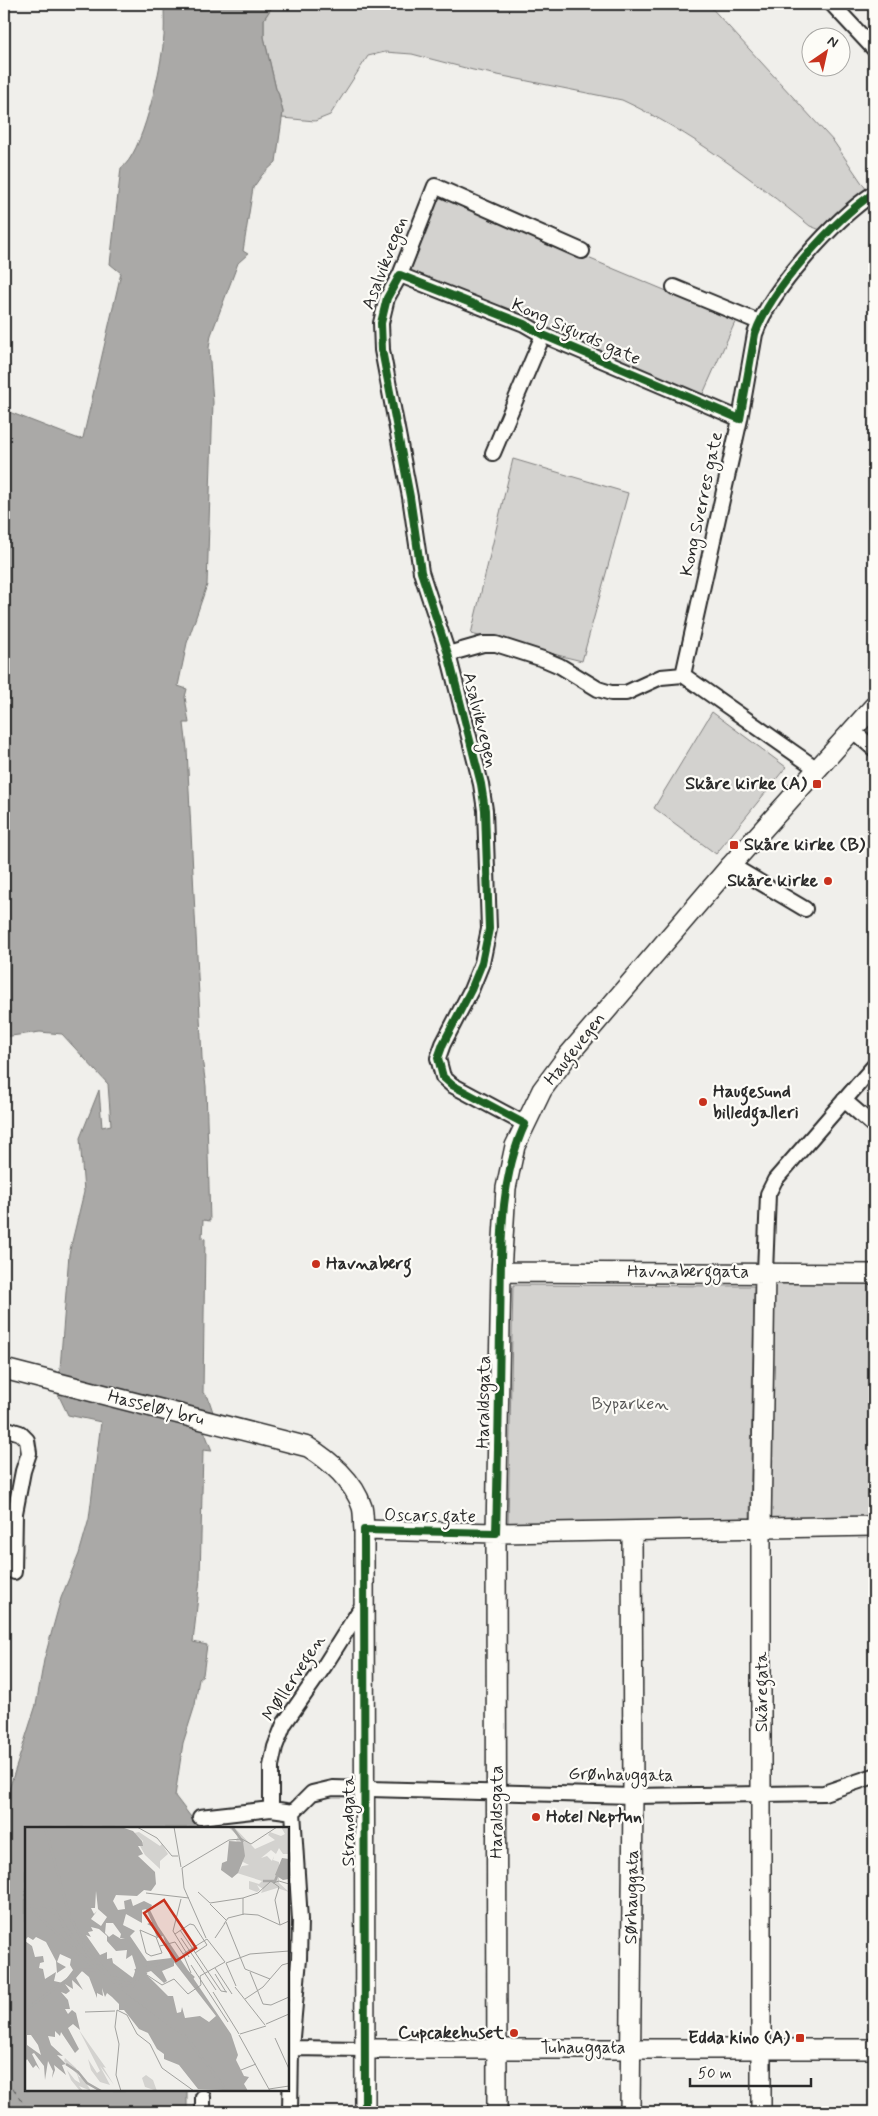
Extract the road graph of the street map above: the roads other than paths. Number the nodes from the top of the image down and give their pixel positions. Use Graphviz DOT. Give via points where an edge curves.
graph roads {
  1 [pos="832,4"];
  2 [pos="874,49"];
  3 [pos="874,193"];
  4 [pos="582,251"];
  5 [pos="400,275"];
  6 [pos="674,287"];
  7 [pos="759,322"];
  8 [pos="543,335"];
  9 [pos="740,419"];
  10 [pos="493,453"];
  11 [pos="448,654"];
  12 [pos="682,674"];
  13 [pos="874,706"];
  14 [pos="852,730"];
  15 [pos="874,749"];
  16 [pos="817,769"];
  17 [pos="731,865"];
  18 [pos="805,909"];
  19 [pos="874,1066"];
  20 [pos="844,1100"];
  21 [pos="525,1124"];
  22 [pos="874,1126"];
  23 [pos="501,1272"];
  24 [pos="765,1272"];
  25 [pos="874,1274"];
  26 [pos="4,1369"];
  27 [pos="4,1428"];
  28 [pos="308,1447"];
  29 [pos="874,1526"];
  30 [pos="761,1529"];
  31 [pos="364,1530"];
  32 [pos="632,1531"];
  33 [pos="496,1533"];
  34 [pos="14,1572"];
  35 [pos="364,1603"];
  36 [pos="874,1776"];
  37 [pos="364,1789"];
  38 [pos="497,1791"];
  39 [pos="762,1794"];
  40 [pos="634,1796"];
  41 [pos="271,1809"];
  42 [pos="293,1812"];
  43 [pos="200,1817"];
  44 [pos="291,2048"];
  45 [pos="497,2048"];
  46 [pos="760,2048"];
  47 [pos="365,2049"];
  48 [pos="630,2049"];
  49 [pos="874,2049"];
  50 [pos="203,2097"];
  51 [pos="203,2112"];
  52 [pos="290,2112"];
  53 [pos="365,2112"];
  54 [pos="497,2112"];
  55 [pos="630,2112"];
  56 [pos="761,2112"];
  1 -- 2 [label="street"];
  3 -- 7 [label="street, Kong Sverres gate" via="816,247"];
  4 -- 5 [label="street, Asalvikvegen" via="436,186"];
  5 -- 8 [label="street, Kong Sigurds gate" via="524,324"];
  5 -- 11 [label="street, Asalvikvegen" via="387,298 382,323 382,350 421,572"];
  6 -- 7 [label="street"];
  7 -- 9 [label="street, Kong Sverres gate"];
  8 -- 9 [label="street, Kong Sigurds gate"];
  8 -- 10 [label="street, Kong Sigurds gate"];
  9 -- 12 [label="street, Kong Sverres gate"];
  11 -- 12 [label="street" via="482,644 496,644 546,660 611,693 626,692 661,677"];
  11 -- 21 [label="street, Asalvikvegen" via="484,802 489,928 482,963 438,1058 443,1077 452,1086"];
  12 -- 16 [label="street"];
  13 -- 14 [label="street, Haugevegen"];
  14 -- 15 [label="street"];
  14 -- 16 [label="street, Haugevegen"];
  16 -- 17 [label="street, Haugevegen"];
  17 -- 18 [label="street"];
  17 -- 21 [label="street, Haugevegen" via="565,1059 542,1090"];
  19 -- 20 [label="street"];
  20 -- 22 [label="street"];
  20 -- 24 [label="street" via="775,1180 768,1194"];
  21 -- 23 [label="street, Haugevegen" via="515,1146 506,1188"];
  23 -- 24 [label="street, Havnaberggata"];
  23 -- 33 [label="street, Haraldsgata"];
  24 -- 25 [label="street, Havnaberggata"];
  24 -- 30 [label="street, Skåregata"];
  26 -- 28 [label="street, Hasseløy bru"];
  27 -- 34 [label="street" via="20,1433 27,1440 29,1453 15,1513"];
  28 -- 31 [label="street, Strandgata" via="326,1458 353,1489 362,1507"];
  29 -- 30 [label="street, Oscars gate"];
  30 -- 32 [label="street, Oscars gate"];
  30 -- 39 [label="street, Skåregata"];
  31 -- 33 [label="street, Oscars gate"];
  31 -- 35 [label="street, Strandgata"];
  32 -- 33 [label="street, Oscars gate"];
  32 -- 40 [label="street, Sørhauggata"];
  33 -- 38 [label="street, Haraldsgata"];
  35 -- 37 [label="street, Strandgata"];
  35 -- 41 [label="street, Møllervegen" via="284,1724 271,1766"];
  36 -- 39 [label="street, Grønhauggata" via="824,1793"];
  37 -- 38 [label="street, Grønhauggata"];
  37 -- 42 [label="street" via="319,1790"];
  37 -- 47 [label="street, Strandgata"];
  38 -- 40 [label="street, Grønhauggata"];
  38 -- 45 [label="street, Haraldsgata"];
  39 -- 40 [label="street, Grønhauggata"];
  39 -- 46 [label="street, Skåregata"];
  40 -- 48 [label="street, Sørhauggata"];
  41 -- 42 [label="street"];
  41 -- 43 [label="street"];
  42 -- 44 [label="street" via="300,1920"];
  44 -- 47 [label="street, Tuhauggata"];
  44 -- 52 [label="street"];
  45 -- 47 [label="street, Tuhauggata"];
  45 -- 48 [label="street, Tuhauggata"];
  45 -- 54 [label="street, Haraldsgata"];
  46 -- 48 [label="street, Tuhauggata"];
  46 -- 49 [label="street, Tuhauggata"];
  46 -- 56 [label="street, Skåregata"];
  47 -- 53 [label="street, Strandgata"];
  48 -- 55 [label="street, Sørhauggata"];
  50 -- 51 [label="street"];
}
